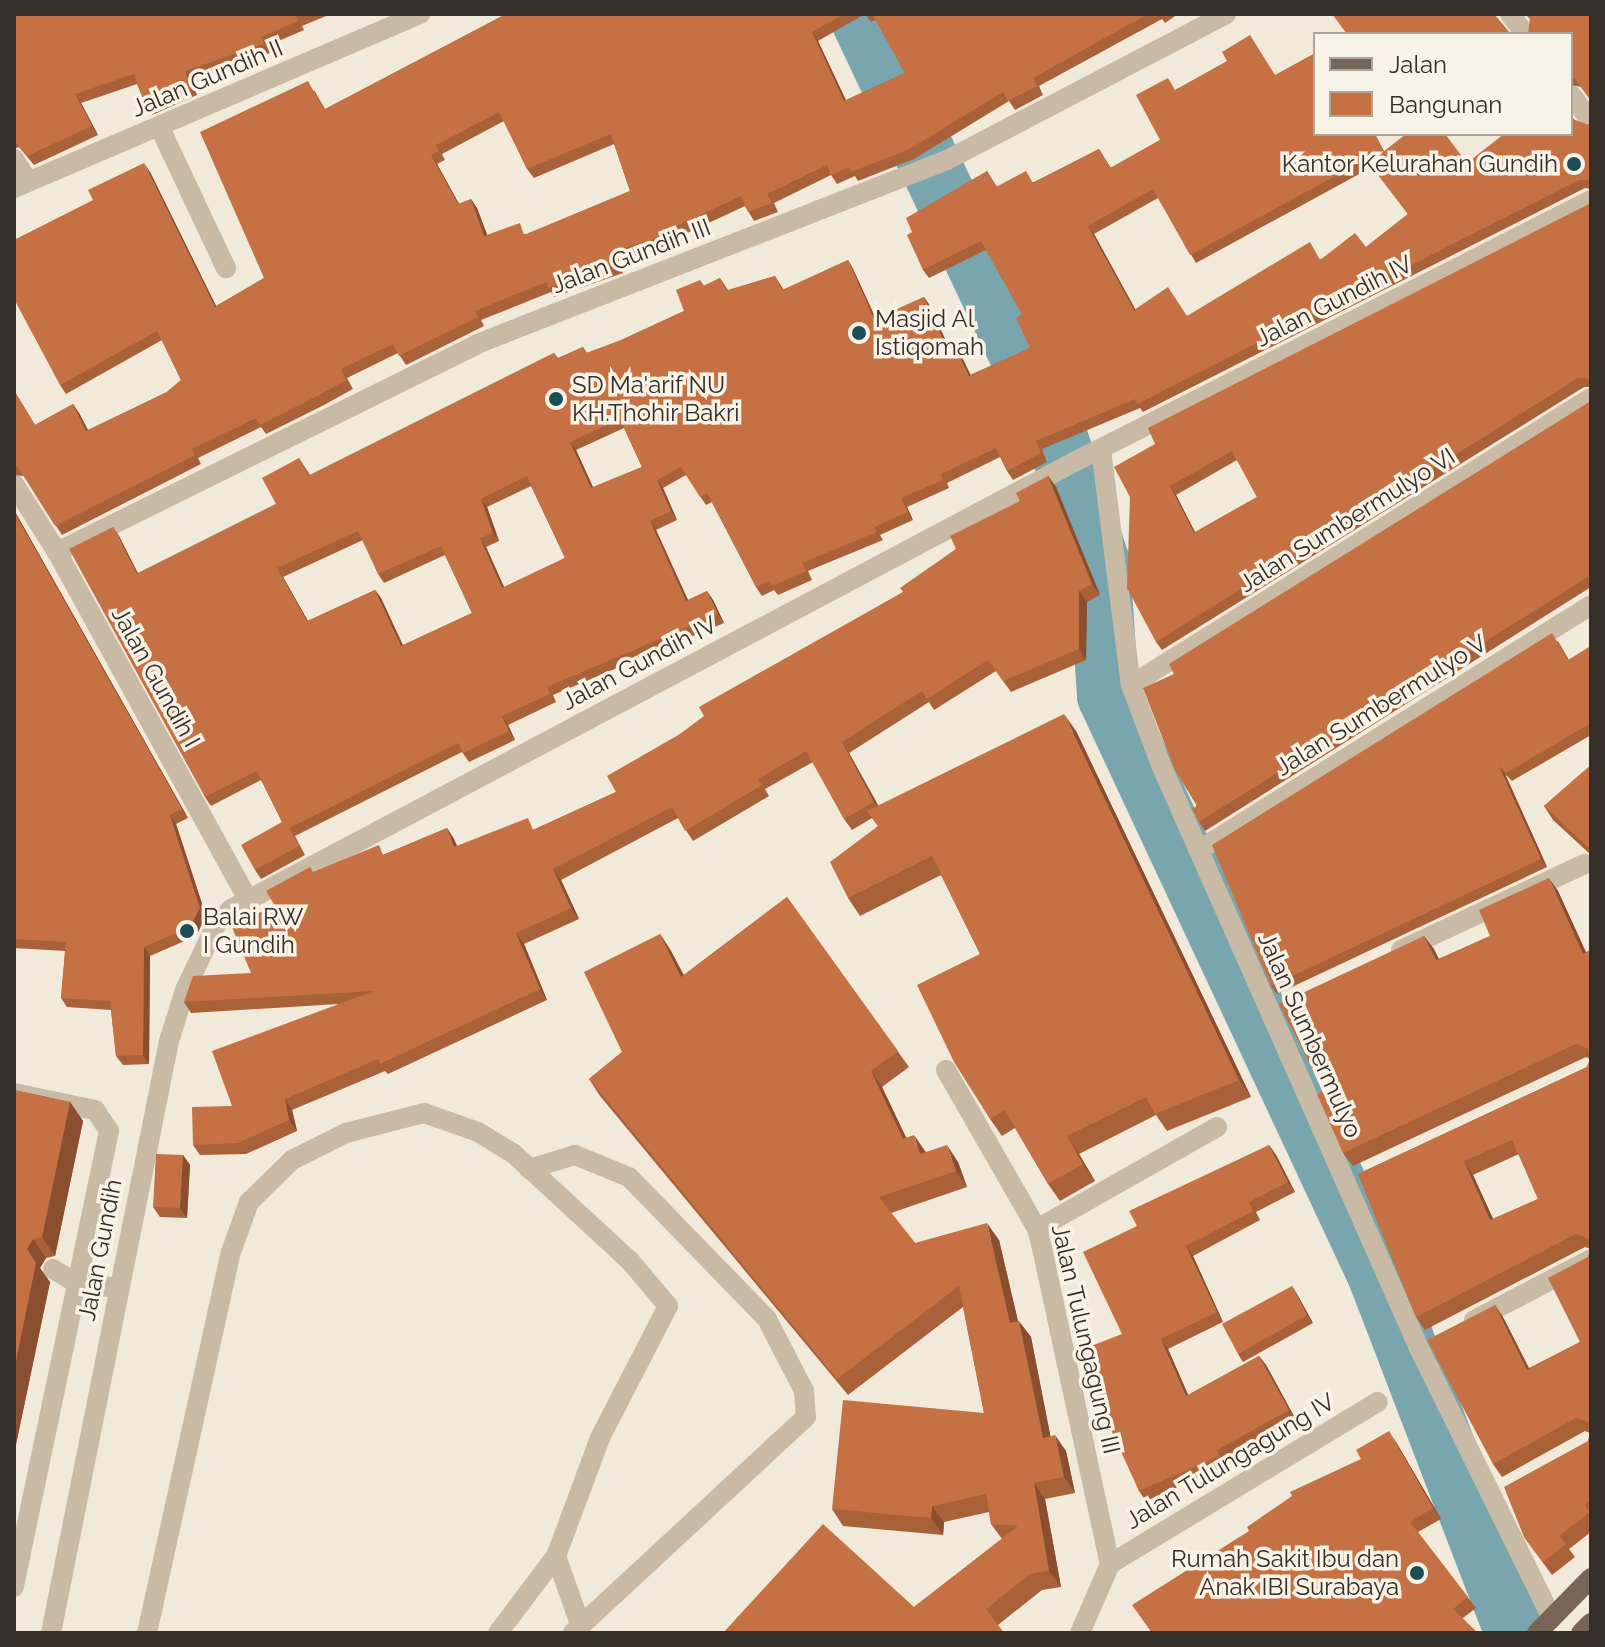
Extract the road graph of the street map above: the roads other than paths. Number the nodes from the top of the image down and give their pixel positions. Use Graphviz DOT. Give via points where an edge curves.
graph roads {
  1 [pos="420,14"];
  2 [pos="1226,14"];
  3 [pos="1510,14"];
  4 [pos="1524,32"];
  5 [pos="1573,98"];
  6 [pos="1591,121"];
  7 [pos="160,128"];
  8 [pos="14,159"];
  9 [pos="21,184"];
  10 [pos="1591,200"];
  11 [pos="226,268"];
  12 [pos="1591,398"];
  13 [pos="1101,449"];
  14 [pos="14,484"];
  15 [pos="57,552"];
  16 [pos="1591,605"];
  17 [pos="1131,685"];
  18 [pos="1199,850"];
  19 [pos="1585,864"];
  20 [pos="247,898"];
  21 [pos="1385,958"];
  22 [pos="946,1070"];
  23 [pos="14,1093"];
  24 [pos="1217,1127"];
  25 [pos="529,1169"];
  26 [pos="1037,1229"];
  27 [pos="1591,1259"];
  28 [pos="53,1269"];
  29 [pos="76,1283"];
  30 [pos="119,1288"];
  31 [pos="1433,1341"];
  32 [pos="1378,1402"];
  33 [pos="1517,1484"];
  34 [pos="1490,1499"];
  35 [pos="556,1556"];
  36 [pos="1110,1564"];
  37 [pos="1591,1578"];
  38 [pos="14,1587"];
  39 [pos="1591,1623"];
  40 [pos="1545,1625"];
  41 [pos="576,1629"];
  42 [pos="51,1633"];
  43 [pos="147,1633"];
  44 [pos="498,1633"];
  45 [pos="1080,1633"];
  46 [pos="1581,1633"];
  1 -- 7 [label="street, Jalan Gundih II"];
  2 -- 15 [label="street, Jalan Gundih III" via="947,160 477,344"];
  3 -- 4 [label="street"];
  5 -- 6 [label="street"];
  7 -- 9 [label="street, Jalan Gundih II"];
  7 -- 11 [label="street"];
  8 -- 9 [label="street"];
  10 -- 13 [label="street, Jalan Gundih IV"];
  12 -- 17 [label="street, Jalan Sumbermulyo VI"];
  13 -- 17 [label="street, Jalan Sumbermulyo"];
  13 -- 20 [label="street, Jalan Gundih IV"];
  14 -- 15 [label="street, Jalan Gundih I"];
  15 -- 20 [label="street, Jalan Gundih I"];
  16 -- 18 [label="street, Jalan Sumbermulyo V"];
  17 -- 18 [label="street, Jalan Sumbermulyo"];
  18 -- 31 [label="street, Jalan Sumbermulyo"];
  19 -- 21 [label="street"];
  20 -- 30 [label="street, Jalan Gundih" via="216,925 185,990 164,1063"];
  22 -- 26 [label="street, Jalan Tulungagung III"];
  23 -- 29 [label="street" via="95,1110 106,1121 108,1145"];
  24 -- 26 [label="street"];
  25 -- 35 [label="street" via="630,1261 668,1311 600,1438"];
  25 -- 41 [label="street" via="575,1155 629,1177 767,1319 804,1391 806,1417"];
  25 -- 43 [label="street" via="496,1140 424,1113 346,1133 292,1160 249,1202 231,1252"];
  26 -- 36 [label="street, Jalan Tulungagung III"];
  27 -- 31 [label="street"];
  28 -- 29 [label="street"];
  29 -- 30 [label="street"];
  29 -- 38 [label="street"];
  30 -- 42 [label="street, Jalan Gundih"];
  31 -- 34 [label="street, Jalan Sumbermulyo"];
  32 -- 36 [label="street, Jalan Tulungagung IV"];
  33 -- 34 [label="street"];
  34 -- 40 [label="street, Jalan Sumbermulyo"];
  35 -- 41 [label="street"];
  35 -- 44 [label="street"];
  36 -- 45 [label="street"];
  37 -- 40 [label="main road"];
  39 -- 46 [label="main road"];
}
